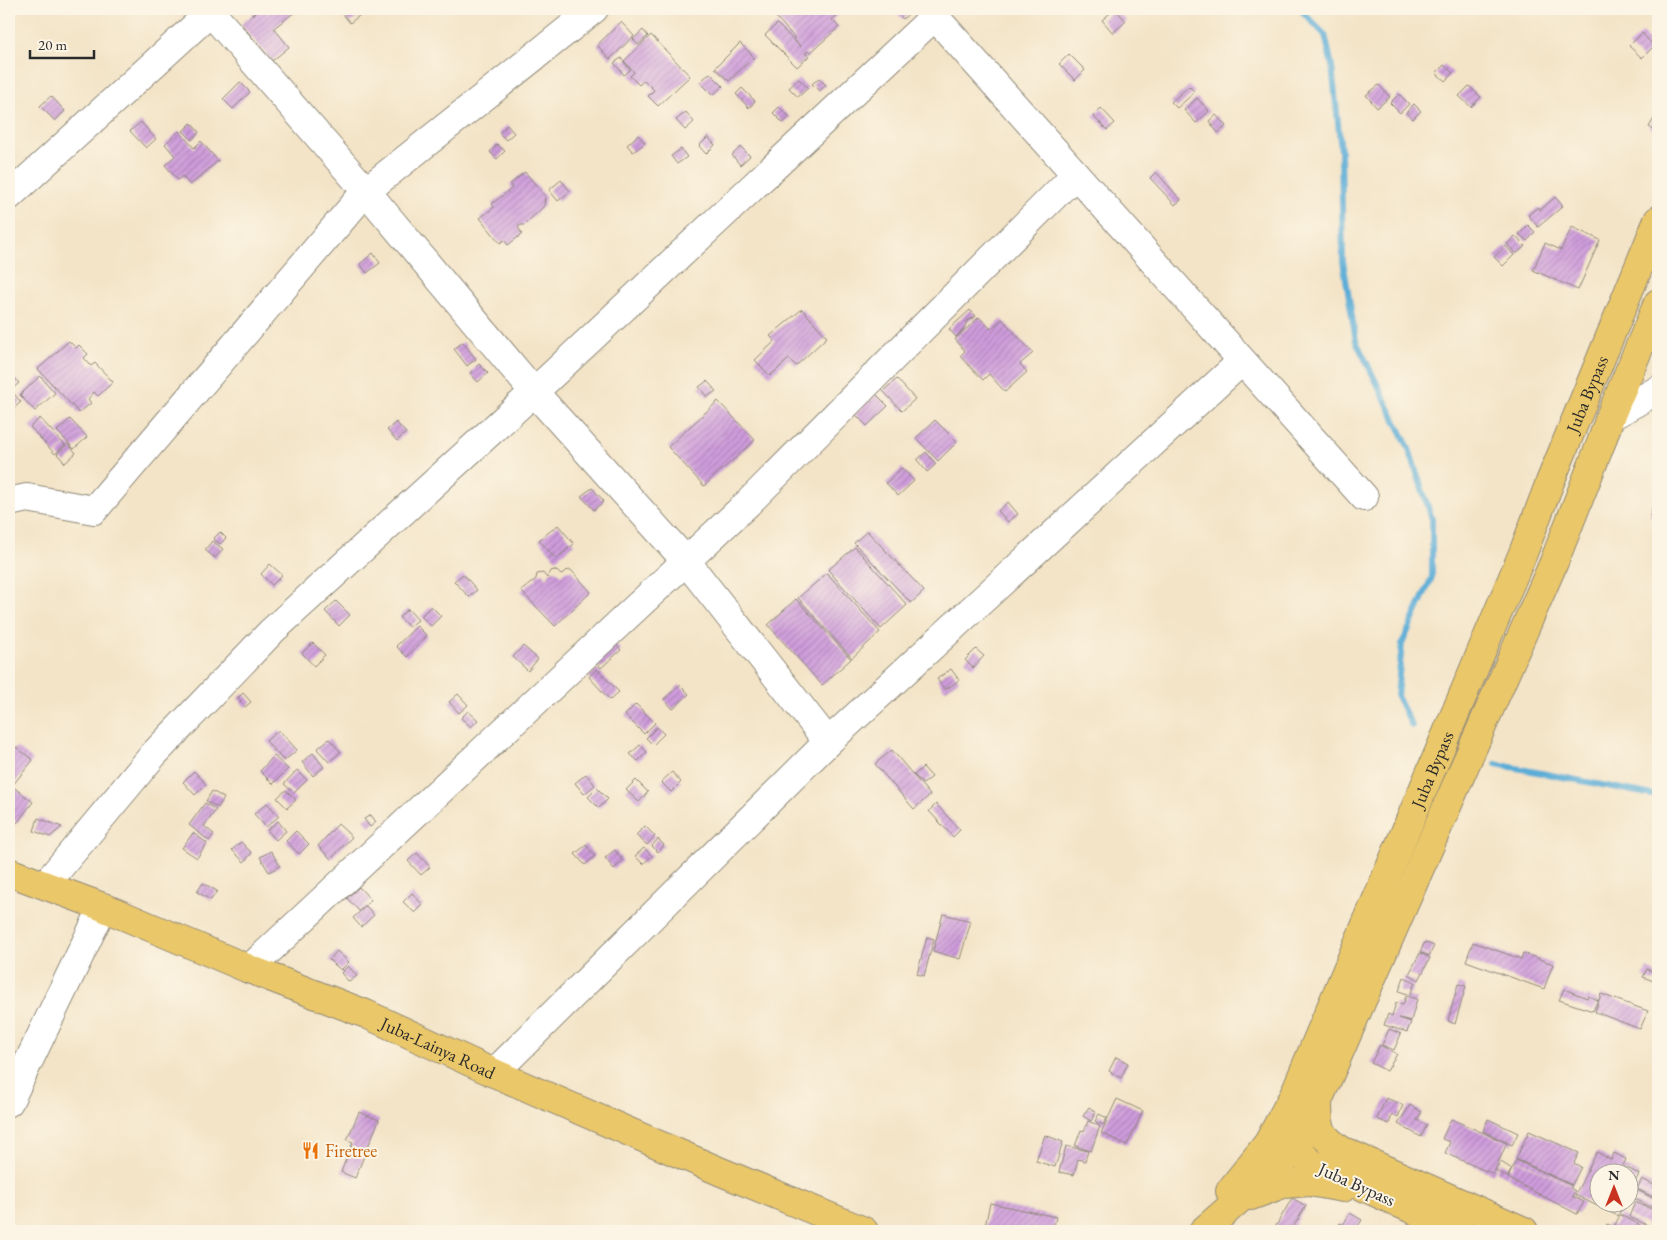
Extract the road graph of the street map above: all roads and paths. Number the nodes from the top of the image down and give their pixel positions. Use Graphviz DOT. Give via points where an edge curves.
graph roads {
  1 [pos="594,9"];
  2 [pos="211,10"];
  3 [pos="932,12"];
  4 [pos="1075,174"];
  5 [pos="366,191"];
  6 [pos="9,196"];
  7 [pos="1658,220"];
  8 [pos="1658,303"];
  9 [pos="1242,361"];
  10 [pos="1658,390"];
  11 [pos="534,392"];
  12 [pos="1610,417"];
  13 [pos="1364,497"];
  14 [pos="9,502"];
  15 [pos="686,561"];
  16 [pos="828,742"];
  17 [pos="9,872"];
  18 [pos="45,885"];
  19 [pos="103,907"];
  20 [pos="249,969"];
  21 [pos="494,1073"];
  22 [pos="1305,1099"];
  23 [pos="9,1102"];
  24 [pos="1297,1149"];
  25 [pos="1386,1198"];
  26 [pos="1238,1201"];
  27 [pos="864,1231"];
  28 [pos="1199,1231"];
  29 [pos="1204,1231"];
  30 [pos="1460,1231"];
  31 [pos="1524,1231"];
  1 -- 5 [label="street"];
  2 -- 5 [label="street"];
  2 -- 6 [label="street"];
  3 -- 4 [label="street"];
  3 -- 11 [label="street"];
  4 -- 9 [label="street"];
  4 -- 15 [label="street" via="762,489"];
  5 -- 11 [label="street"];
  5 -- 14 [label="street" via="94,510 27,498"];
  7 -- 22 [label="main road, Juba Bypass" via="1550,482"];
  8 -- 12 [label="main road, Juba Bypass"];
  9 -- 13 [label="street"];
  9 -- 16 [label="street"];
  10 -- 12 [label="street"];
  11 -- 15 [label="street"];
  11 -- 18 [label="street" via="272,631 154,754"];
  12 -- 22 [label="main road, Juba Bypass" via="1554,562"];
  15 -- 16 [label="street"];
  15 -- 20 [label="street"];
  16 -- 21 [label="street"];
  17 -- 18 [label="main road, Juba-Lainya Road"];
  18 -- 19 [label="main road, Juba-Lainya Road"];
  19 -- 20 [label="main road, Juba-Lainya Road"];
  19 -- 23 [label="street"];
  20 -- 21 [label="main road, Juba-Lainya Road" via="366,1014"];
  21 -- 27 [label="main road, Juba-Lainya Road"];
  22 -- 24 [label="main road"];
  22 -- 28 [label="main road"];
  22 -- 31 [label="main road, Juba Bypass" via="1327,1140 1341,1150"];
  24 -- 25 [label="main road, Juba Bypass" via="1309,1162"];
  24 -- 26 [label="main road"];
  25 -- 26 [label="main road" via="1310,1182 1283,1184"];
  25 -- 30 [label="main road, Juba Bypass"];
  26 -- 29 [label="main road"];
}
